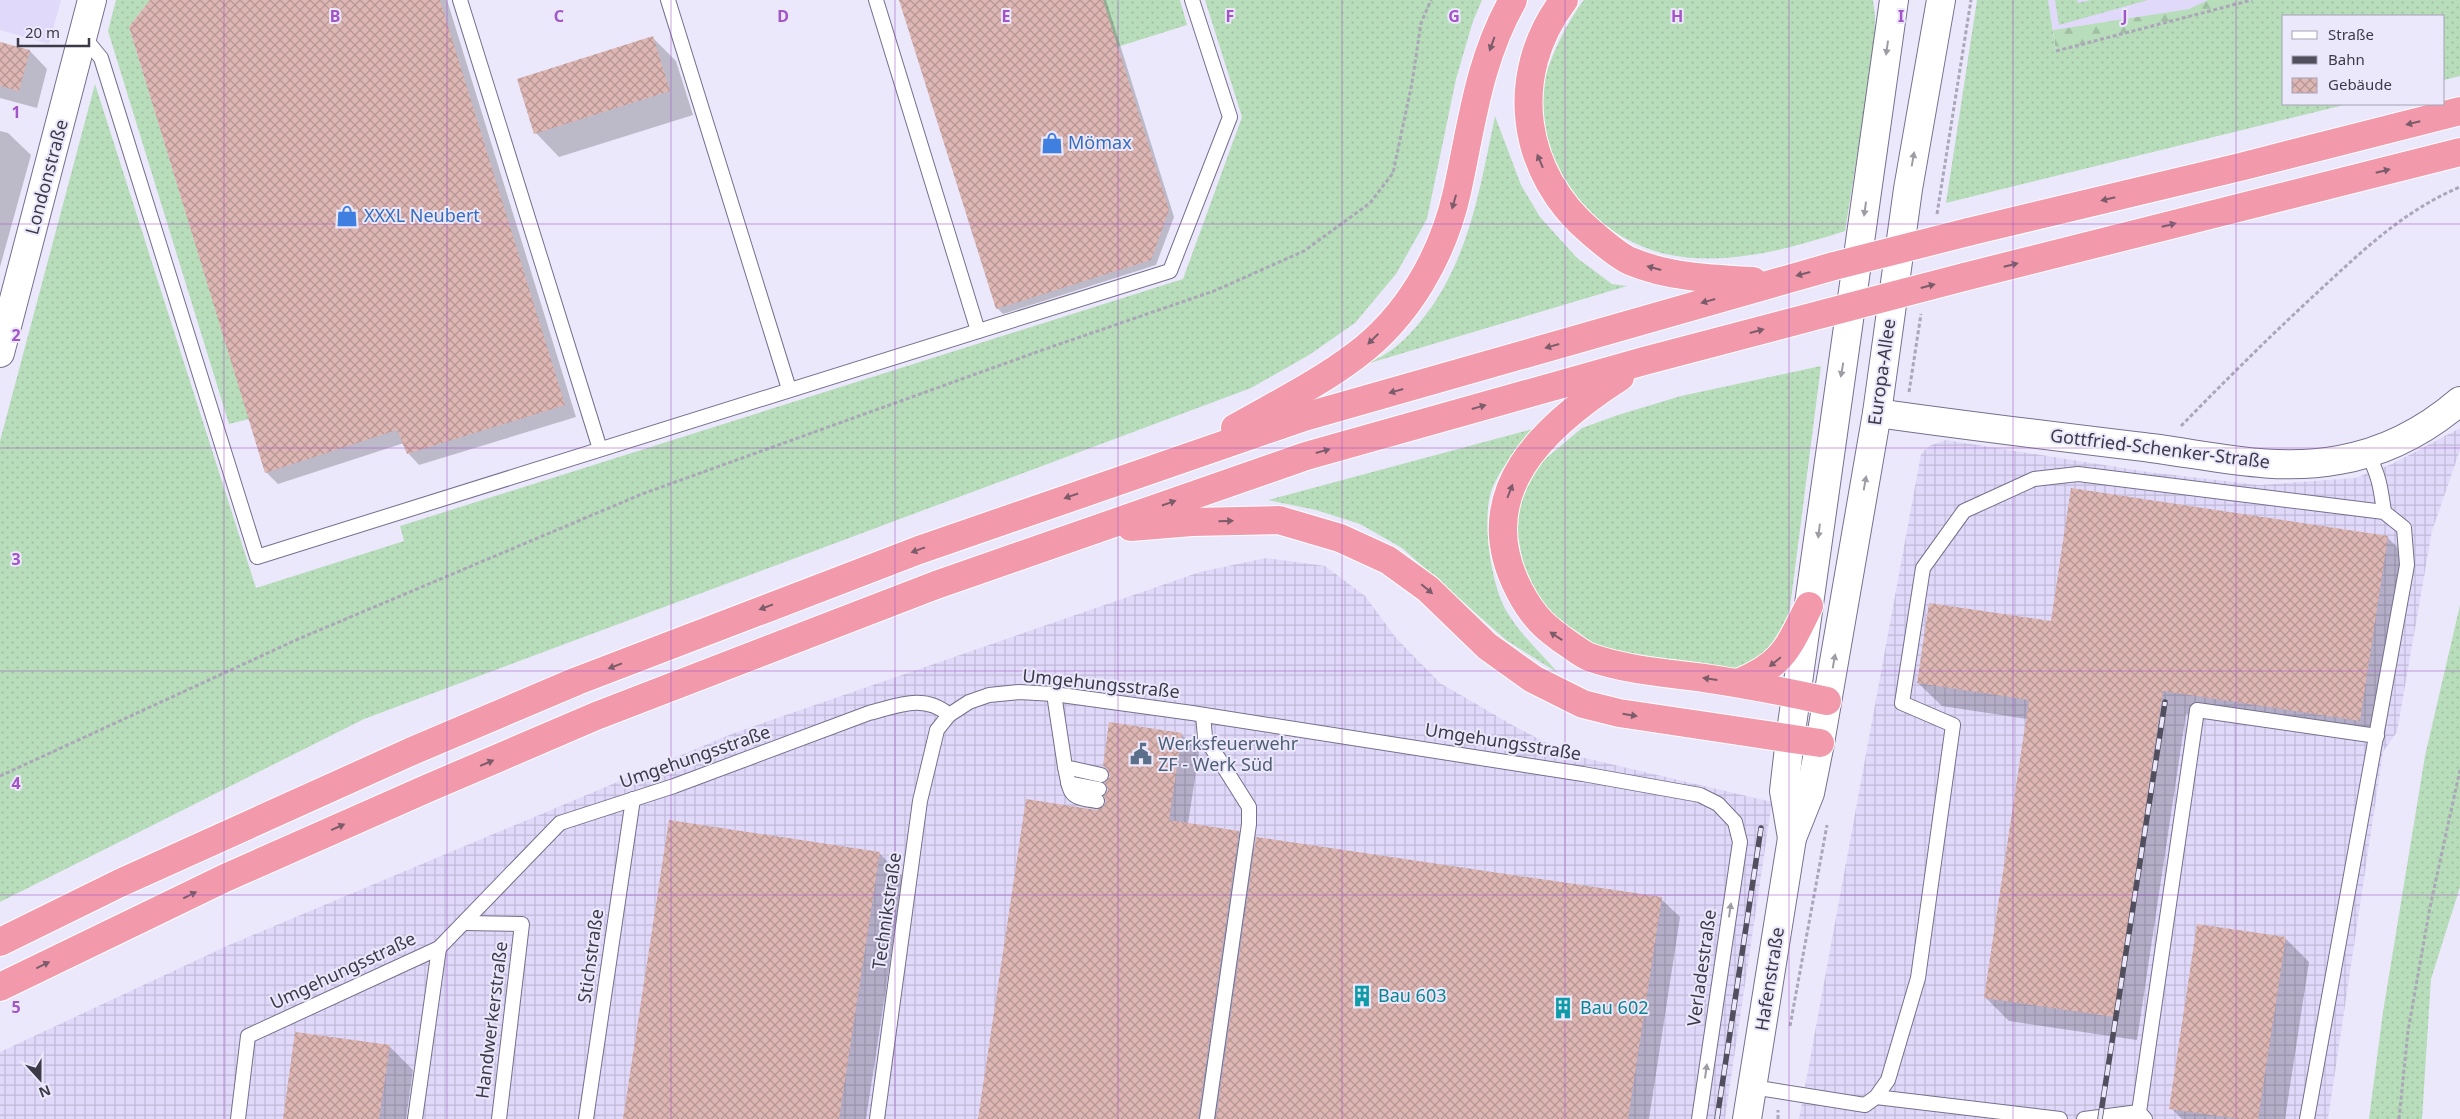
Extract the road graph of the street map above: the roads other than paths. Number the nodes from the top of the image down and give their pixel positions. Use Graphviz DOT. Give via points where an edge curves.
graph roads {
  1 [pos="92,0"];
  2 [pos="460,0"];
  3 [pos="668,0"];
  4 [pos="876,0"];
  5 [pos="1192,0"];
  6 [pos="1513,0"];
  7 [pos="1564,0"];
  8 [pos="1894,0"];
  9 [pos="1941,0"];
  10 [pos="82,35"];
  11 [pos="2460,111"];
  12 [pos="2460,152"];
  13 [pos="1772,283"];
  14 [pos="978,331"];
  15 [pos="0,353"];
  16 [pos="1644,361"];
  17 [pos="789,389"];
  18 [pos="2460,402"];
  19 [pos="1877,413"];
  20 [pos="600,448"];
  21 [pos="2367,454"];
  22 [pos="1186,457"];
  23 [pos="2384,512"];
  24 [pos="1090,530"];
  25 [pos="1809,606"];
  26 [pos="1738,683"];
  27 [pos="1054,694"];
  28 [pos="1796,694"];
  29 [pos="1827,700"];
  30 [pos="949,715"];
  31 [pos="1203,715"];
  32 [pos="2377,736"];
  33 [pos="1790,739"];
  34 [pos="1820,743"];
  35 [pos="1065,768"];
  36 [pos="633,799"];
  37 [pos="1735,822"];
  38 [pos="1792,838"];
  39 [pos="464,923"];
  40 [pos="0,942"];
  41 [pos="439,948"];
  42 [pos="0,987"];
  43 [pos="1752,1087"];
  44 [pos="1876,1097"];
  45 [pos="2142,1116"];
  46 [pos="238,1119"];
  47 [pos="415,1119"];
  48 [pos="500,1119"];
  49 [pos="586,1119"];
  50 [pos="877,1119"];
  51 [pos="1207,1119"];
  52 [pos="1699,1119"];
  53 [pos="1747,1119"];
  54 [pos="2060,1119"];
  55 [pos="2084,1119"];
  56 [pos="2306,1119"];
  1 -- 10 [label="street, Londonstraße"];
  2 -- 20 [label="lane"];
  3 -- 17 [label="lane"];
  4 -- 14 [label="lane"];
  5 -- 14 [label="lane" via="1230,117 1170,271"];
  6 -- 22 [label="highway, one-way" via="1498,26 1485,62 1457,193 1439,249 1398,316 1356,356"];
  13 -- 7 [label="highway, one-way" via="1696,278 1629,260 1579,222 1560,198 1534,147 1527,88 1534,55 1550,18"];
  8 -- 25 [label="street, one-way"];
  19 -- 9 [label="street, Europa-Allee, one-way" via="1908,189"];
  10 -- 15 [label="street, Londonstraße"];
  10 -- 20 [label="lane" via="101,58 257,557"];
  11 -- 13 [label="highway, one-way, bridge"];
  16 -- 12 [label="highway, one-way, bridge"];
  13 -- 22 [label="highway, one-way" via="1304,417"];
  14 -- 17 [label="lane"];
  24 -- 16 [label="highway, one-way" via="1306,456"];
  26 -- 16 [label="highway, one-way" via="1625,667 1587,656 1546,629 1528,608 1504,554 1503,524 1508,495 1523,461 1586,398"];
  17 -- 20 [label="lane"];
  18 -- 21 [label="street, Gottfried-Schenker-Straße" via="2422,430"];
  19 -- 21 [label="street, Gottfried-Schenker-Straße" via="2254,464 2312,464"];
  29 -- 19 [label="street, Europa-Allee, one-way"];
  21 -- 23 [label="lane" via="2380,482"];
  22 -- 40 [label="highway, one-way" via="919,550 577,681 200,846"];
  23 -- 32 [label="lane" via="2404,528 2407,565"];
  23 -- 44 [label="lane" via="2078,474 2034,479 1964,511 1923,568 1902,703 1952,725 1918,978 1888,1080"];
  24 -- 33 [label="highway, one-way" via="1192,522 1279,520 1340,538 1388,560 1428,590 1487,646 1533,679 1583,704 1619,713"];
  42 -- 24 [label="highway, one-way" via="225,878 596,716 795,638"];
  25 -- 26 [label="highway, one-way" via="1779,660 1756,676"];
  25 -- 28 [label="street"];
  26 -- 28 [label="highway"];
  27 -- 30 [label="lane, Umgehungsstraße" via="1019,692 989,695 969,702"];
  27 -- 31 [label="lane, Umgehungsstraße"];
  27 -- 35 [label="lane"];
  28 -- 29 [label="highway"];
  28 -- 33 [label="street"];
  29 -- 34 [label="street, Europa-Allee"];
  30 -- 36 [label="lane, Umgehungsstraße" via="928,702 869,713"];
  30 -- 50 [label="lane, Technikstraße" via="936,730 920,801"];
  31 -- 37 [label="lane, Umgehungsstraße" via="1700,795 1718,804"];
  31 -- 51 [label="lane" via="1205,737 1249,806 1250,824"];
  32 -- 45 [label="lane" via="2197,710"];
  32 -- 56 [label="lane"];
  33 -- 34 [label="highway"];
  33 -- 38 [label="street, Hafenstraße" via="1784,791"];
  34 -- 38 [label="street, Hafenstraße" via="1810,793"];
  35 -- 35 [label="lane" via="1099,788 1074,798"];
  36 -- 39 [label="lane, Umgehungsstraße" via="560,823"];
  36 -- 49 [label="lane, Stichstraße"];
  52 -- 37 [label="lane, Verladestraße, one-way" via="1740,842"];
  38 -- 43 [label="street, Hafenstraße"];
  39 -- 41 [label="lane, Umgehungsstraße"];
  39 -- 48 [label="lane, Handwerkerstraße" via="522,924"];
  41 -- 46 [label="lane, Umgehungsstraße" via="248,1036"];
  41 -- 47 [label="lane"];
  43 -- 44 [label="lane" via="1865,1105"];
  43 -- 53 [label="street, Hafenstraße"];
  44 -- 54 [label="lane"];
  45 -- 55 [label="lane"];
}
